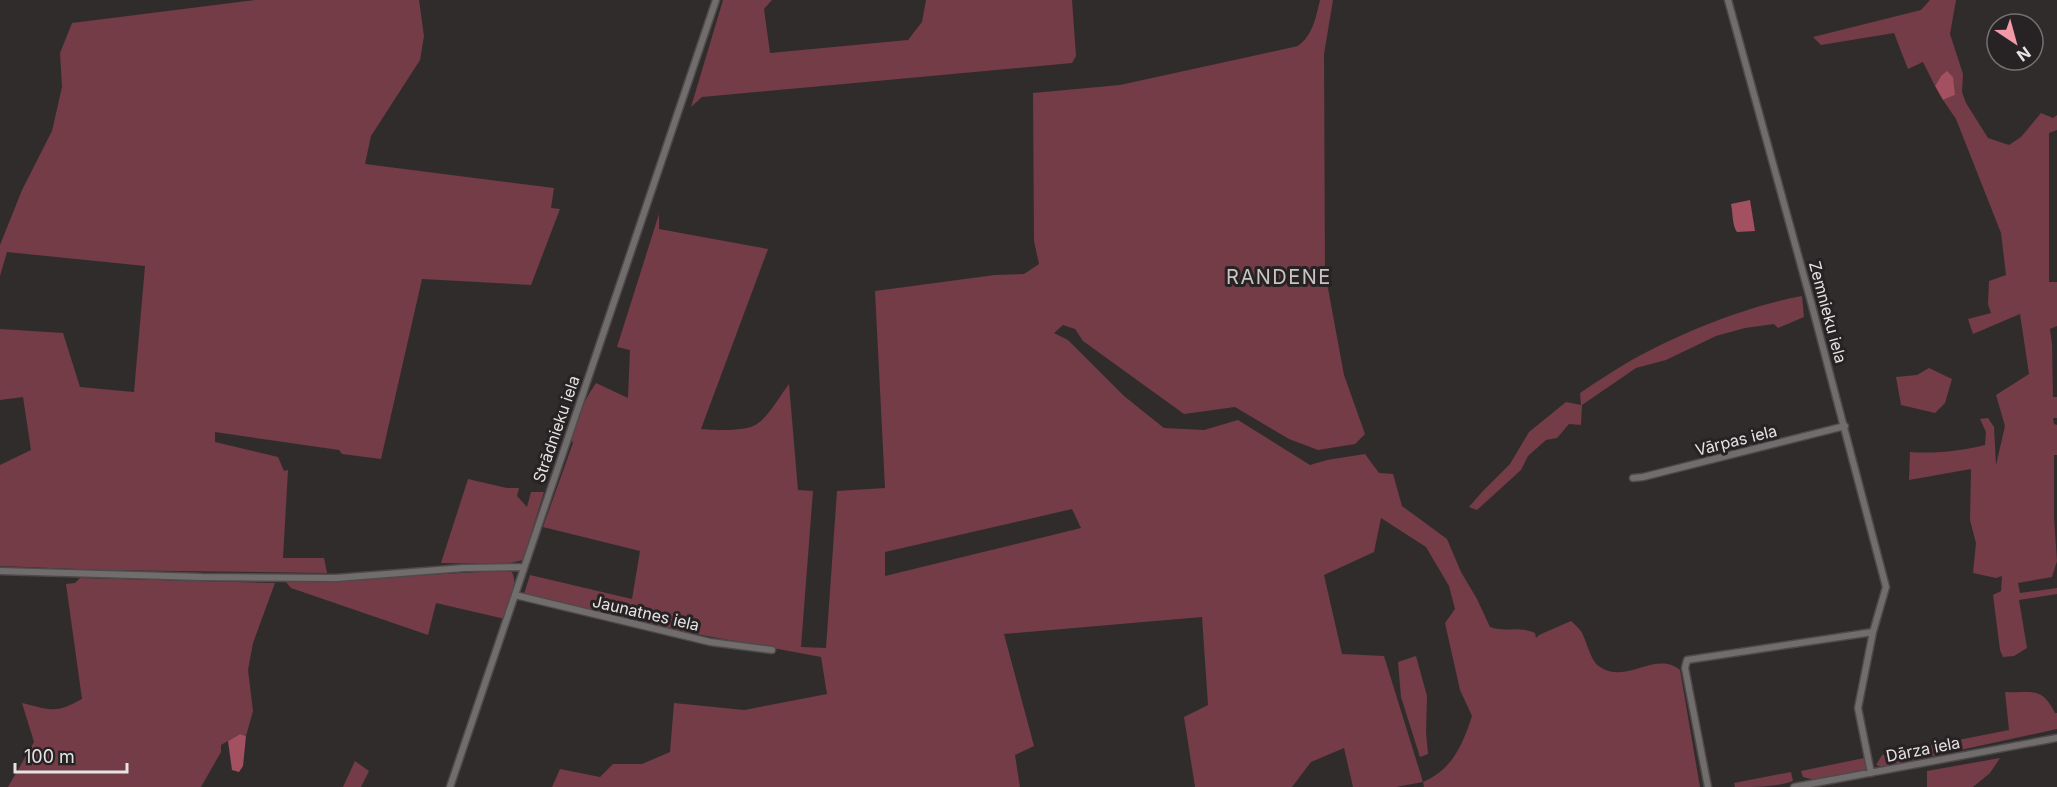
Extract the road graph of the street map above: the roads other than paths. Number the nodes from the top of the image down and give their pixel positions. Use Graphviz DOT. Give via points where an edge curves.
graph roads {
  1 [pos="716,0"];
  2 [pos="1728,0"];
  3 [pos="1845,426"];
  4 [pos="1634,478"];
  5 [pos="524,567"];
  6 [pos="0,571"];
  7 [pos="515,595"];
  8 [pos="1873,633"];
  9 [pos="772,651"];
  10 [pos="2057,738"];
  11 [pos="1871,773"];
  12 [pos="450,787"];
  13 [pos="1708,787"];
  14 [pos="1794,787"];
  1 -- 5 [label="street, Strādnieku iela"];
  2 -- 3 [label="street, Zemnieku iela"];
  3 -- 4 [label="street, Vārpas iela"];
  3 -- 8 [label="street, Zemnieku iela" via="1886,588"];
  5 -- 6 [label="street" via="336,578"];
  5 -- 7 [label="street, Strādnieku iela"];
  7 -- 9 [label="street, Jaunatnes iela" via="710,642"];
  7 -- 12 [label="street, Strādnieku iela"];
  8 -- 11 [label="street, Zemnieku iela" via="1858,708"];
  8 -- 13 [label="street" via="1687,660 1685,668"];
  10 -- 11 [label="street, Dārza iela"];
  11 -- 14 [label="street, Dārza iela"];
}
